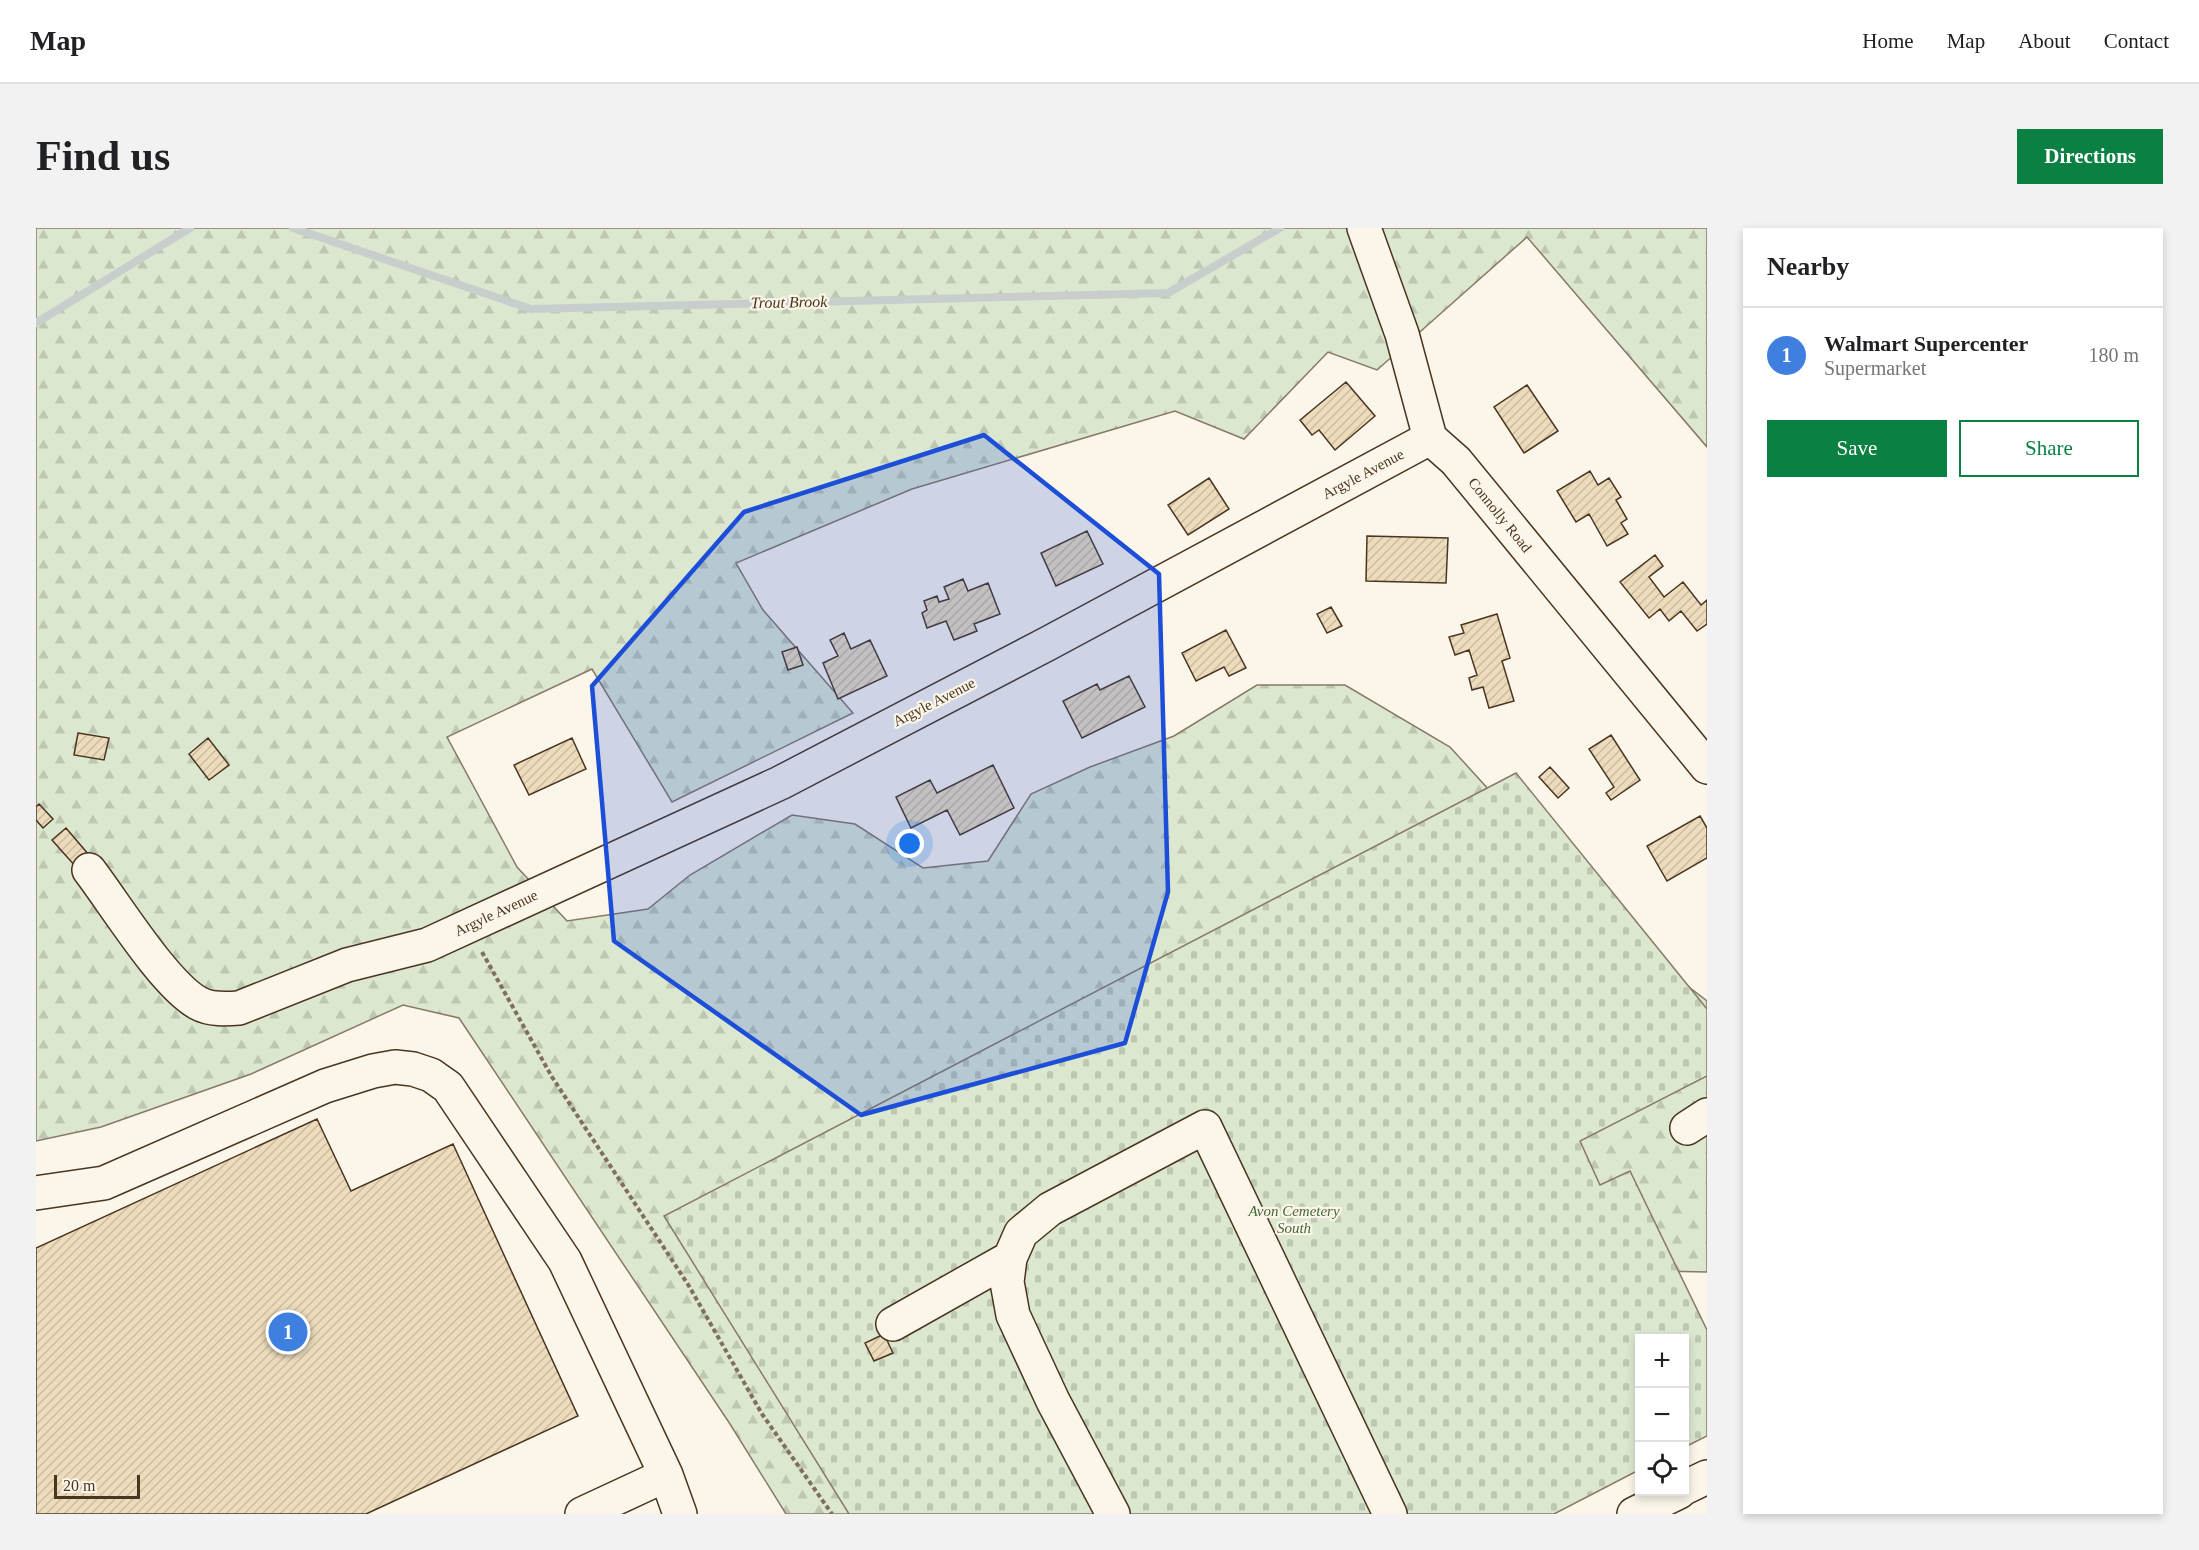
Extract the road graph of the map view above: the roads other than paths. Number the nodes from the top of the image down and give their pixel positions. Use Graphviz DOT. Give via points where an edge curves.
graph roads {
  1 [pos="1364,228"];
  2 [pos="1430,438"];
  3 [pos="1707,766"];
  4 [pos="89,870"];
  5 [pos="36,1193"];
  6 [pos="1010,1258"];
  7 [pos="893,1323"];
  8 [pos="666,1475"];
  9 [pos="1707,1477"];
  10 [pos="1689,1486"];
  11 [pos="1668,1496"];
  12 [pos="582,1514"];
  13 [pos="680,1514"];
  14 [pos="1113,1514"];
  15 [pos="1390,1514"];
  16 [pos="1634,1514"];
  1 -- 2 [label="street" via="1402,334"];
  2 -- 3 [label="street, Connolly Road" via="1456,461"];
  2 -- 4 [label="street, Argyle Avenue" via="790,777 427,945 346,965 240,1008 199,1004 171,980"];
  5 -- 8 [label="street" via="104,1183 325,1086 373,1071 395,1067 430,1074 448,1087 565,1261"];
  6 -- 7 [label="street"];
  6 -- 14 [label="street" via="1006,1282 1013,1315"];
  6 -- 15 [label="street" via="1021,1233 1050,1209 1205,1127"];
  8 -- 12 [label="street"];
  8 -- 13 [label="street"];
  9 -- 10 [label="street"];
  11 -- 16 [label="street"];
}
